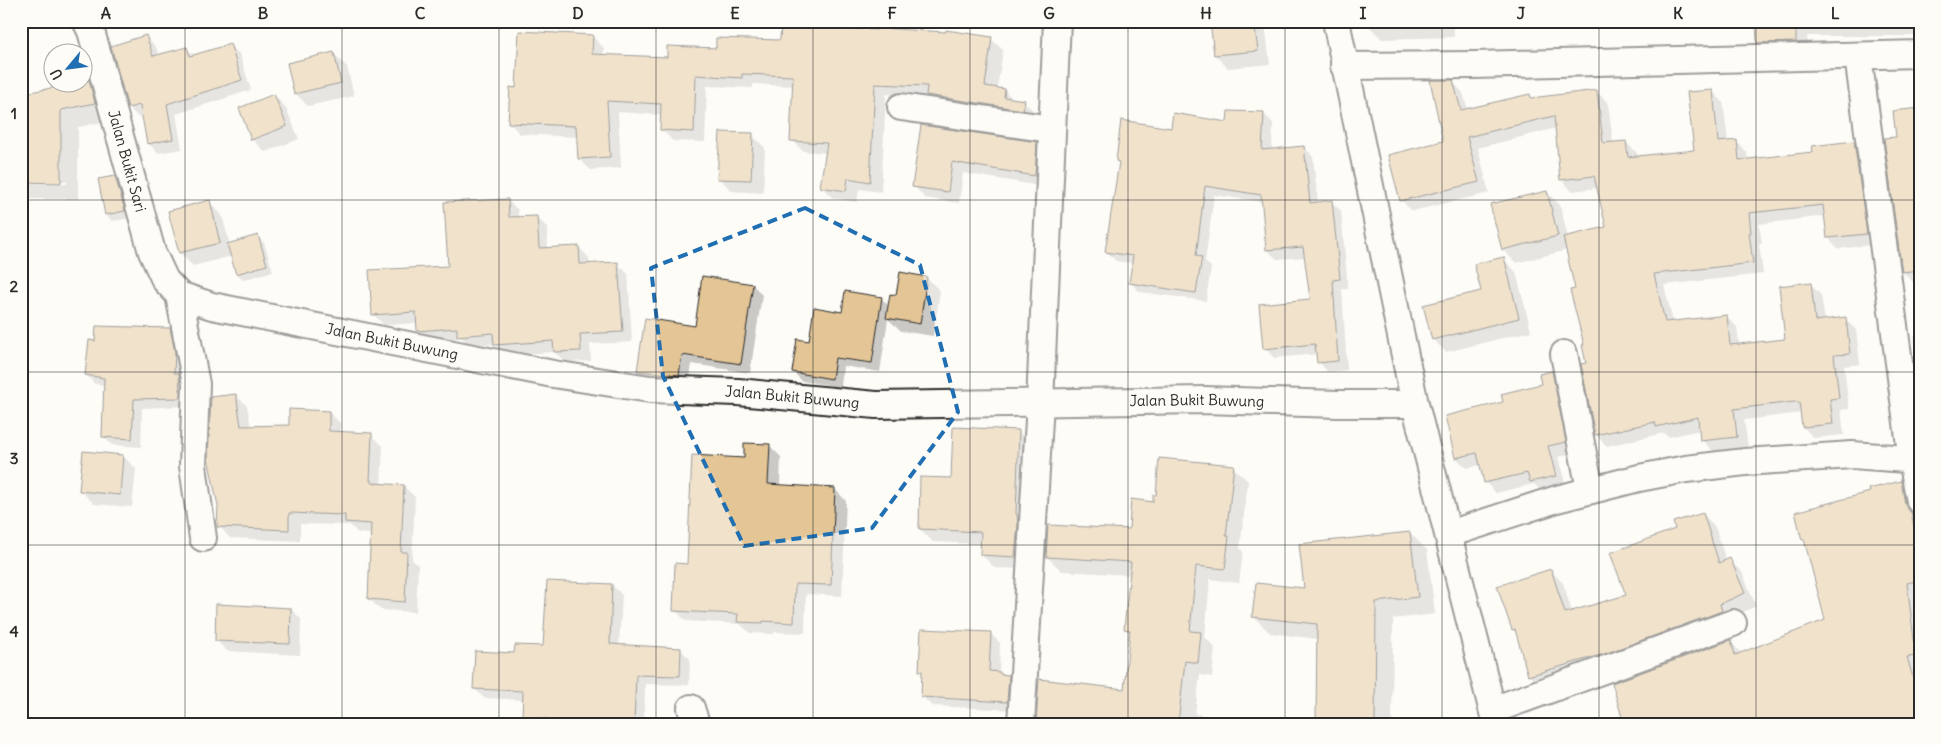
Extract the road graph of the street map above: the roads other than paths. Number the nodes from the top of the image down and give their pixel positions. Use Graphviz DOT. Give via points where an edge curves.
graph roads {
  1 [pos="86,21"];
  2 [pos="1056,21"];
  3 [pos="1336,21"];
  4 [pos="1920,54"];
  5 [pos="1858,56"];
  6 [pos="1344,66"];
  7 [pos="901,107"];
  8 [pos="1052,130"];
  9 [pos="179,295"];
  10 [pos="1564,354"];
  11 [pos="1040,403"];
  12 [pos="1415,404"];
  13 [pos="1916,460"];
  14 [pos="1590,490"];
  15 [pos="1920,501"];
  16 [pos="1449,534"];
  17 [pos="203,538"];
  18 [pos="1733,623"];
  19 [pos="1494,717"];
  20 [pos="1022,724"];
  1 -- 9 [label="street, Jalan Bukit Sari" via="152,252 165,280"];
  2 -- 8 [label="street"];
  3 -- 6 [label="street"];
  4 -- 5 [label="street"];
  5 -- 6 [label="street"];
  5 -- 13 [label="street"];
  6 -- 12 [label="street"];
  7 -- 8 [label="street"];
  8 -- 11 [label="street"];
  9 -- 11 [label="street, Jalan Bukit Buwung" via="212,306 385,342 650,389 738,392 876,404"];
  9 -- 17 [label="street" via="196,384 193,466"];
  10 -- 14 [label="street"];
  11 -- 12 [label="street, Jalan Bukit Buwung" via="1204,400"];
  11 -- 20 [label="street"];
  12 -- 16 [label="street"];
  13 -- 14 [label="street" via="1852,455 1745,462 1686,469"];
  13 -- 15 [label="street"];
  14 -- 16 [label="street"];
  16 -- 19 [label="street"];
  18 -- 19 [label="street"];
}
